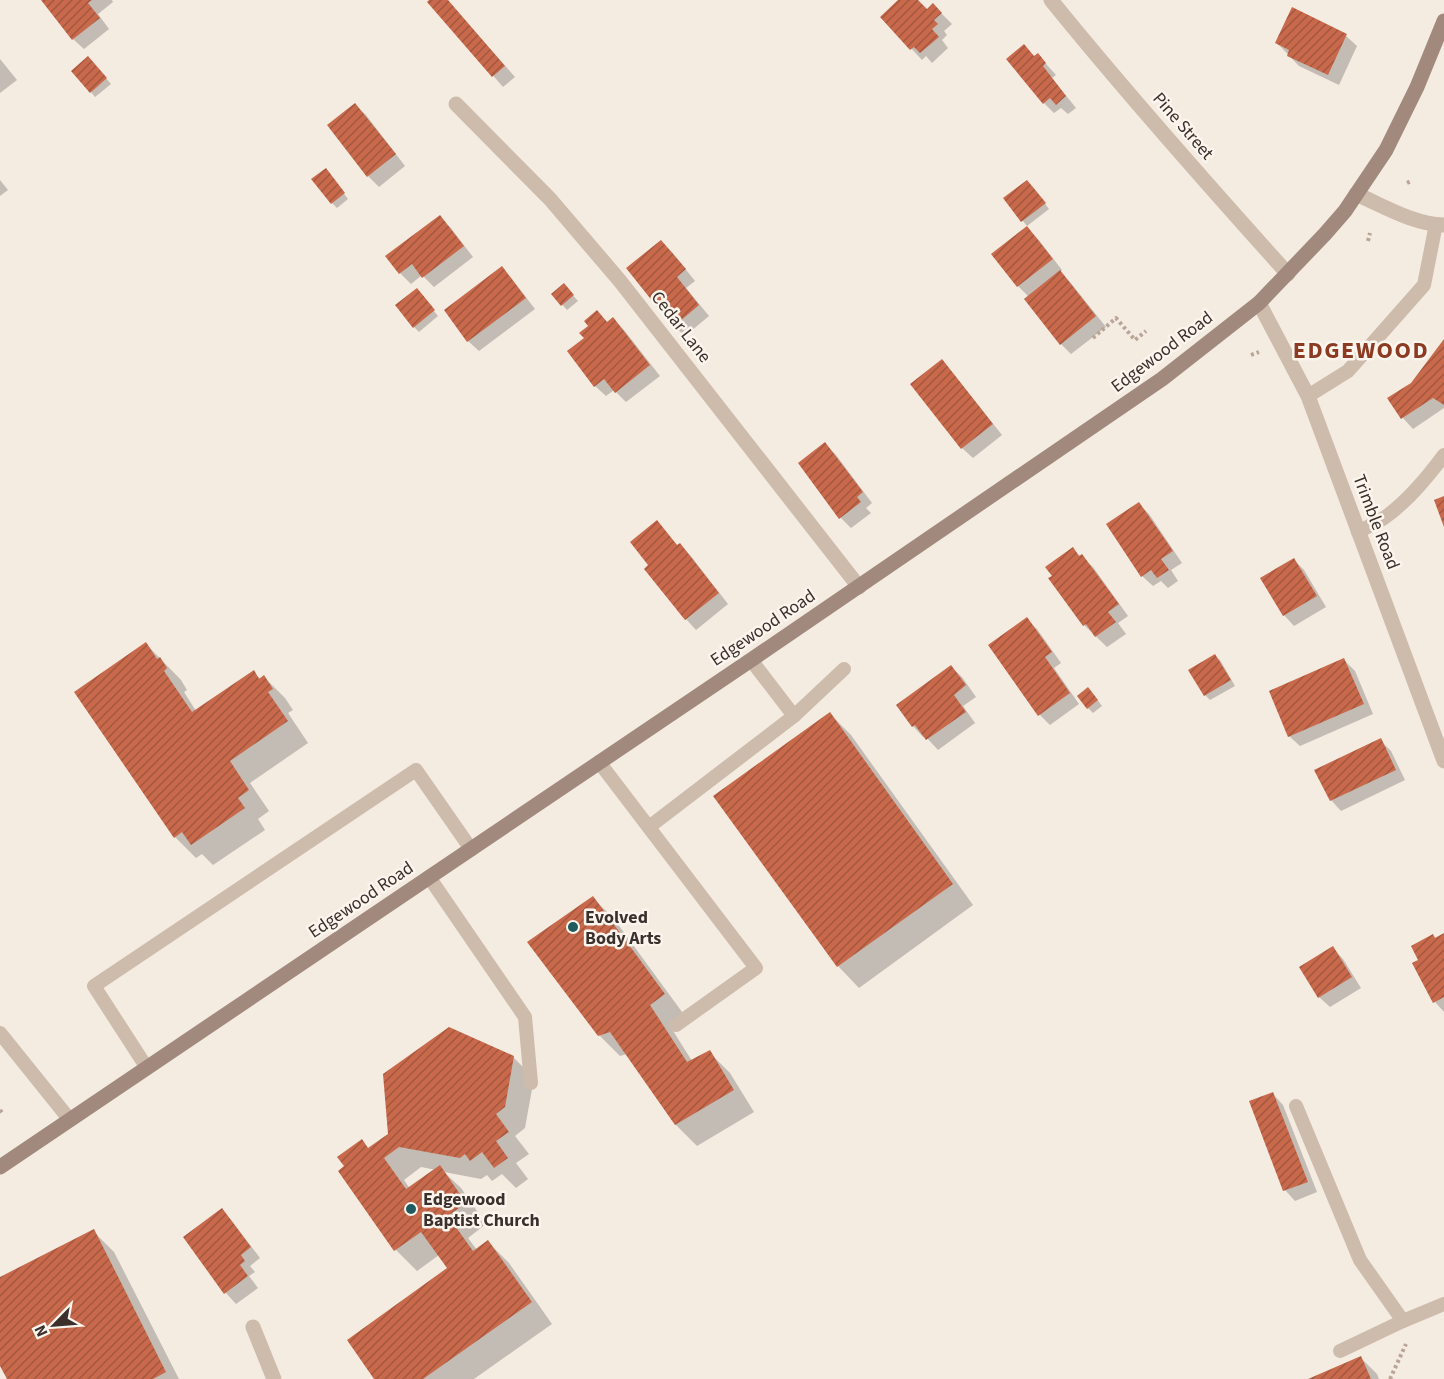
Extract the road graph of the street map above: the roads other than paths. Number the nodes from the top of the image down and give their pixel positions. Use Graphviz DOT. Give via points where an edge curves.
graph roads {
  1 [pos="1051,0"];
  2 [pos="1444,21"];
  3 [pos="456,104"];
  4 [pos="1356,194"];
  5 [pos="1440,224"];
  6 [pos="1288,274"];
  7 [pos="1259,303"];
  8 [pos="1308,396"];
  9 [pos="1444,455"];
  10 [pos="1358,532"];
  11 [pos="859,586"];
  12 [pos="751,660"];
  13 [pos="844,669"];
  14 [pos="794,716"];
  15 [pos="1444,761"];
  16 [pos="599,762"];
  17 [pos="649,827"];
  18 [pos="471,849"];
  19 [pos="429,878"];
  20 [pos="676,1025"];
  21 [pos="0,1033"];
  22 [pos="147,1068"];
  23 [pos="531,1083"];
  24 [pos="1296,1106"];
  25 [pos="70,1120"];
  26 [pos="4,1163"];
  27 [pos="1444,1304"];
  28 [pos="1403,1321"];
  29 [pos="254,1327"];
  30 [pos="1340,1352"];
  31 [pos="274,1379"];
  1 -- 6 [label="street, Pine Street"];
  2 -- 4 [label="main road, Edgewood Road" via="1404,116"];
  3 -- 11 [label="street, Cedar Lane" via="550,199 621,281"];
  4 -- 5 [label="street" via="1412,219"];
  4 -- 6 [label="main road, Edgewood Road"];
  5 -- 8 [label="lane" via="1424,285 1348,371"];
  6 -- 7 [label="main road, Edgewood Road"];
  7 -- 8 [label="street, Trimble Road"];
  7 -- 11 [label="main road, Edgewood Road" via="1162,379"];
  8 -- 10 [label="street, Trimble Road"];
  9 -- 10 [label="lane" via="1425,480 1391,512"];
  10 -- 15 [label="street, Trimble Road"];
  11 -- 12 [label="main road, Edgewood Road"];
  12 -- 14 [label="lane"];
  12 -- 16 [label="main road, Edgewood Road"];
  13 -- 14 [label="lane"];
  14 -- 17 [label="lane"];
  16 -- 17 [label="lane"];
  16 -- 18 [label="main road, Edgewood Road"];
  17 -- 20 [label="lane" via="756,968"];
  18 -- 19 [label="main road, Edgewood Road"];
  18 -- 22 [label="lane" via="416,770 104,979 94,986"];
  19 -- 22 [label="main road, Edgewood Road"];
  19 -- 23 [label="lane" via="525,1017"];
  21 -- 25 [label="lane"];
  22 -- 25 [label="main road, Edgewood Road"];
  24 -- 28 [label="lane" via="1360,1260"];
  25 -- 26 [label="main road, Edgewood Road"];
  27 -- 28 [label="lane"];
  28 -- 30 [label="lane"];
  29 -- 31 [label="street"];
}
